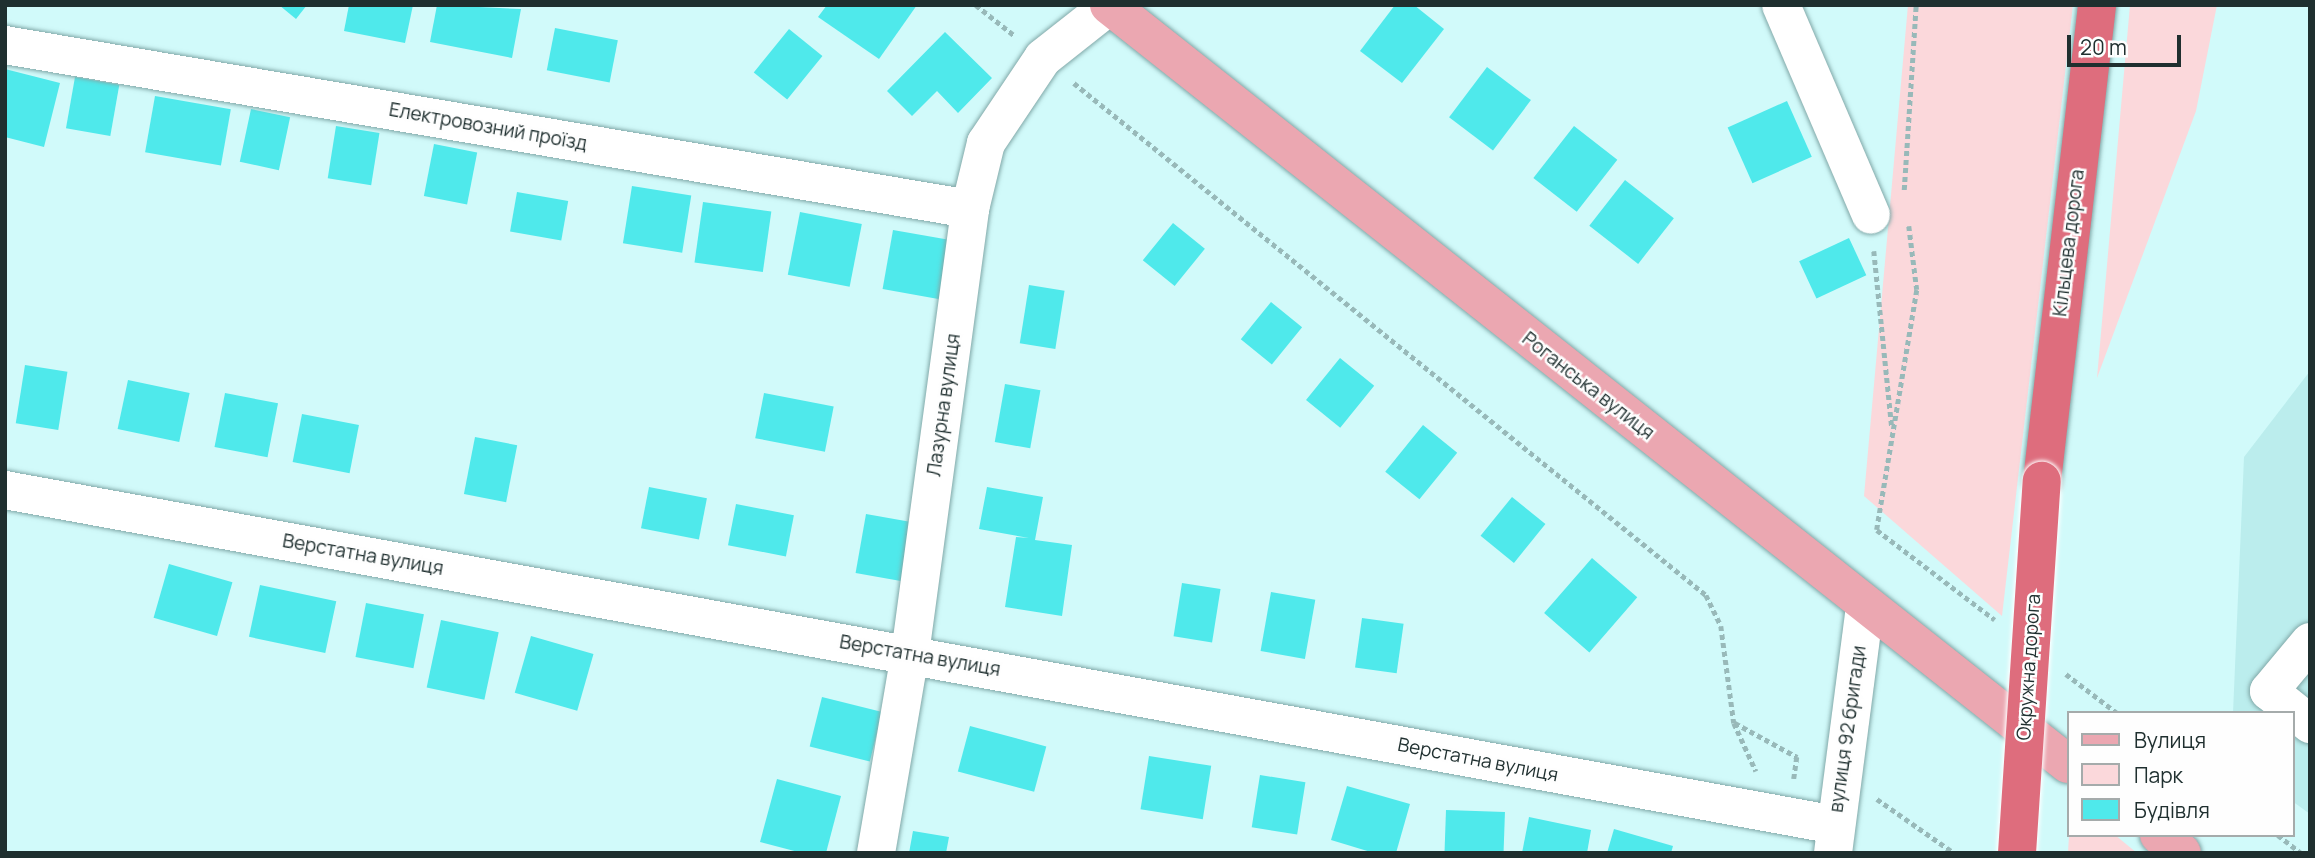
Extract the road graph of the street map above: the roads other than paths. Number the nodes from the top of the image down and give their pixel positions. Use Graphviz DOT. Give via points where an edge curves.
graph roads {
  1 [pos="1109,5"];
  2 [pos="1781,5"];
  3 [pos="2097,5"];
  4 [pos="5,45"];
  5 [pos="970,209"];
  6 [pos="1895,212"];
  7 [pos="2042,481"];
  8 [pos="5,490"];
  9 [pos="1865,606"];
  10 [pos="2310,642"];
  11 [pos="910,654"];
  12 [pos="2294,711"];
  13 [pos="2294,711"];
  14 [pos="2310,724"];
  15 [pos="2066,762"];
  16 [pos="2162,837"];
  17 [pos="1834,839"];
  18 [pos="876,853"];
  19 [pos="2017,853"];
  20 [pos="2182,853"];
  1 -- 5 [label="street, Лазурна вулиця" via="1043,58 986,143"];
  1 -- 9 [label="main road, Роганська вулиця"];
  2 -- 6 [label="street"];
  3 -- 7 [label="highway, Кільцева дорога"];
  4 -- 5 [label="street, Електровозний проїзд"];
  5 -- 11 [label="street, Лазурна вулиця"];
  7 -- 19 [label="highway, Окружна дорога, bridge"];
  8 -- 11 [label="street, Верстатна вулиця"];
  9 -- 15 [label="main road, Роганська вулиця"];
  9 -- 17 [label="street, вулиця 92 бригади"];
  10 -- 12 [label="street" via="2269,691"];
  11 -- 17 [label="street, Верстатна вулиця" via="1789,817"];
  11 -- 18 [label="street, Лазурна вулиця"];
  13 -- 14 [label="street"];
  16 -- 20 [label="main road"];
}
